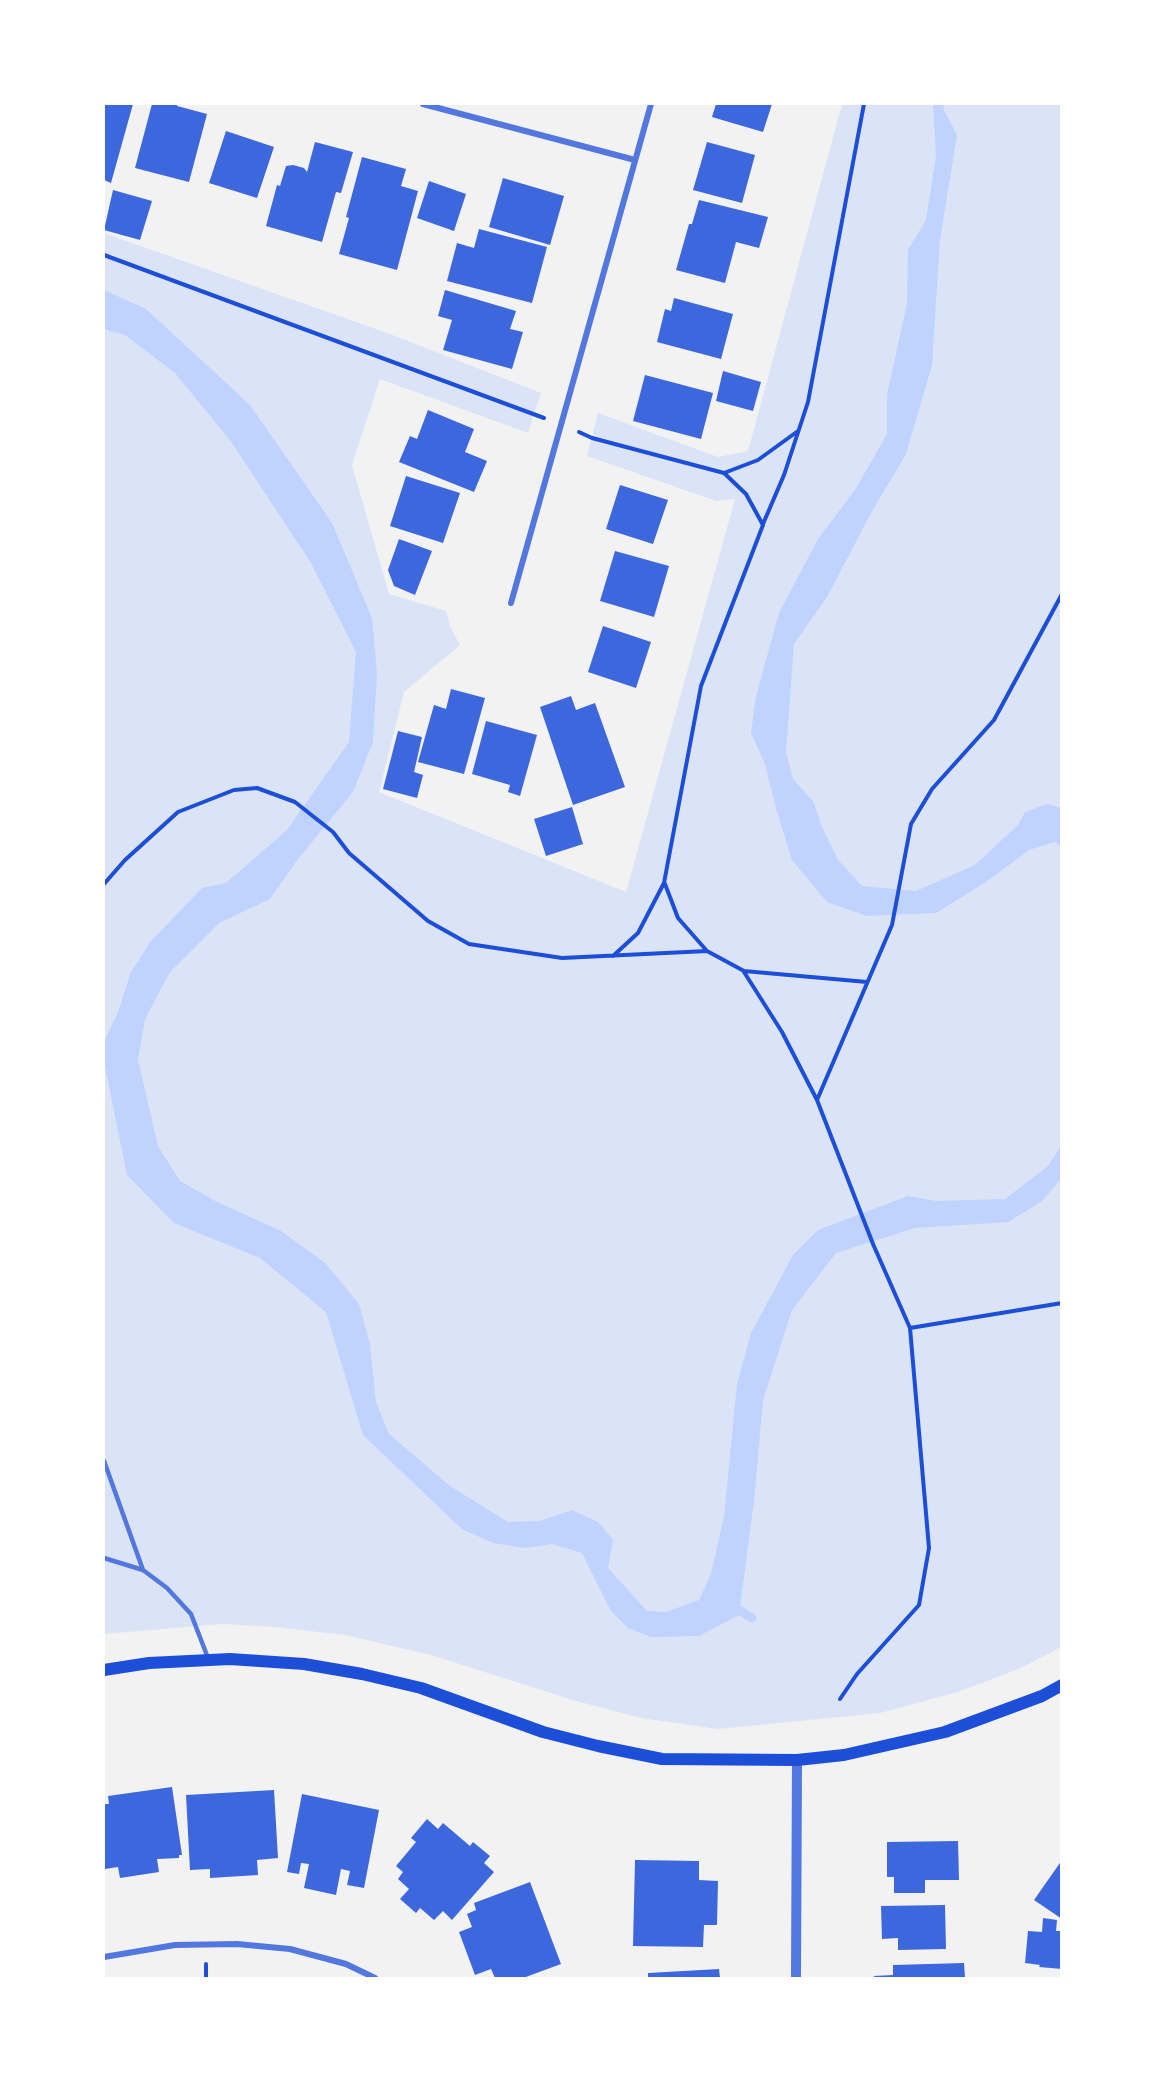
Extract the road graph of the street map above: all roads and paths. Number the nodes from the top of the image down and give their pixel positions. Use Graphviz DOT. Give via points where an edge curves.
graph roads {
  1 [pos="423,104"];
  2 [pos="651,104"];
  3 [pos="864,104"];
  4 [pos="635,160"];
  5 [pos="800,429"];
  6 [pos="724,473"];
  7 [pos="763,525"];
  8 [pos="1062,594"];
  9 [pos="511,603"];
  10 [pos="664,883"];
  11 [pos="104,884"];
  12 [pos="707,951"];
  13 [pos="744,972"];
  14 [pos="867,982"];
  15 [pos="817,1100"];
  16 [pos="1062,1303"];
  17 [pos="910,1328"];
  18 [pos="104,1461"];
  19 [pos="104,1558"];
  20 [pos="143,1570"];
  21 [pos="209,1660"];
  22 [pos="104,1670"];
  23 [pos="1062,1685"];
  24 [pos="840,1699"];
  25 [pos="797,1760"];
  26 [pos="104,1957"];
  27 [pos="375,1978"];
  28 [pos="796,1978"];
  1 -- 4 [label="street"];
  2 -- 4 [label="street"];
  3 -- 5 [label="path"];
  4 -- 9 [label="street"];
  5 -- 6 [label="path" via="758,460"];
  5 -- 7 [label="path"];
  8 -- 14 [label="path" via="994,720 932,789 911,824 892,926"];
  10 -- 12 [label="path" via="678,918"];
  11 -- 12 [label="path" via="178,812 234,790 257,788 295,802 428,921 469,944 562,958"];
  12 -- 13 [label="path"];
  13 -- 14 [label="path"];
  13 -- 15 [label="path" via="782,1032"];
  14 -- 15 [label="path"];
  15 -- 17 [label="path"];
  16 -- 17 [label="path"];
  17 -- 24 [label="path" via="929,1548 919,1605 856,1674"];
  18 -- 20 [label="lane"];
  19 -- 20 [label="lane"];
  20 -- 21 [label="lane" via="191,1614"];
  21 -- 22 [label="main road"];
  21 -- 25 [label="main road" via="304,1664 362,1674 421,1688 543,1732 662,1759"];
  23 -- 25 [label="main road" via="945,1732 844,1755"];
  25 -- 28 [label="street"];
  26 -- 27 [label="street" via="175,1945 237,1944 290,1949 346,1964"];
}
